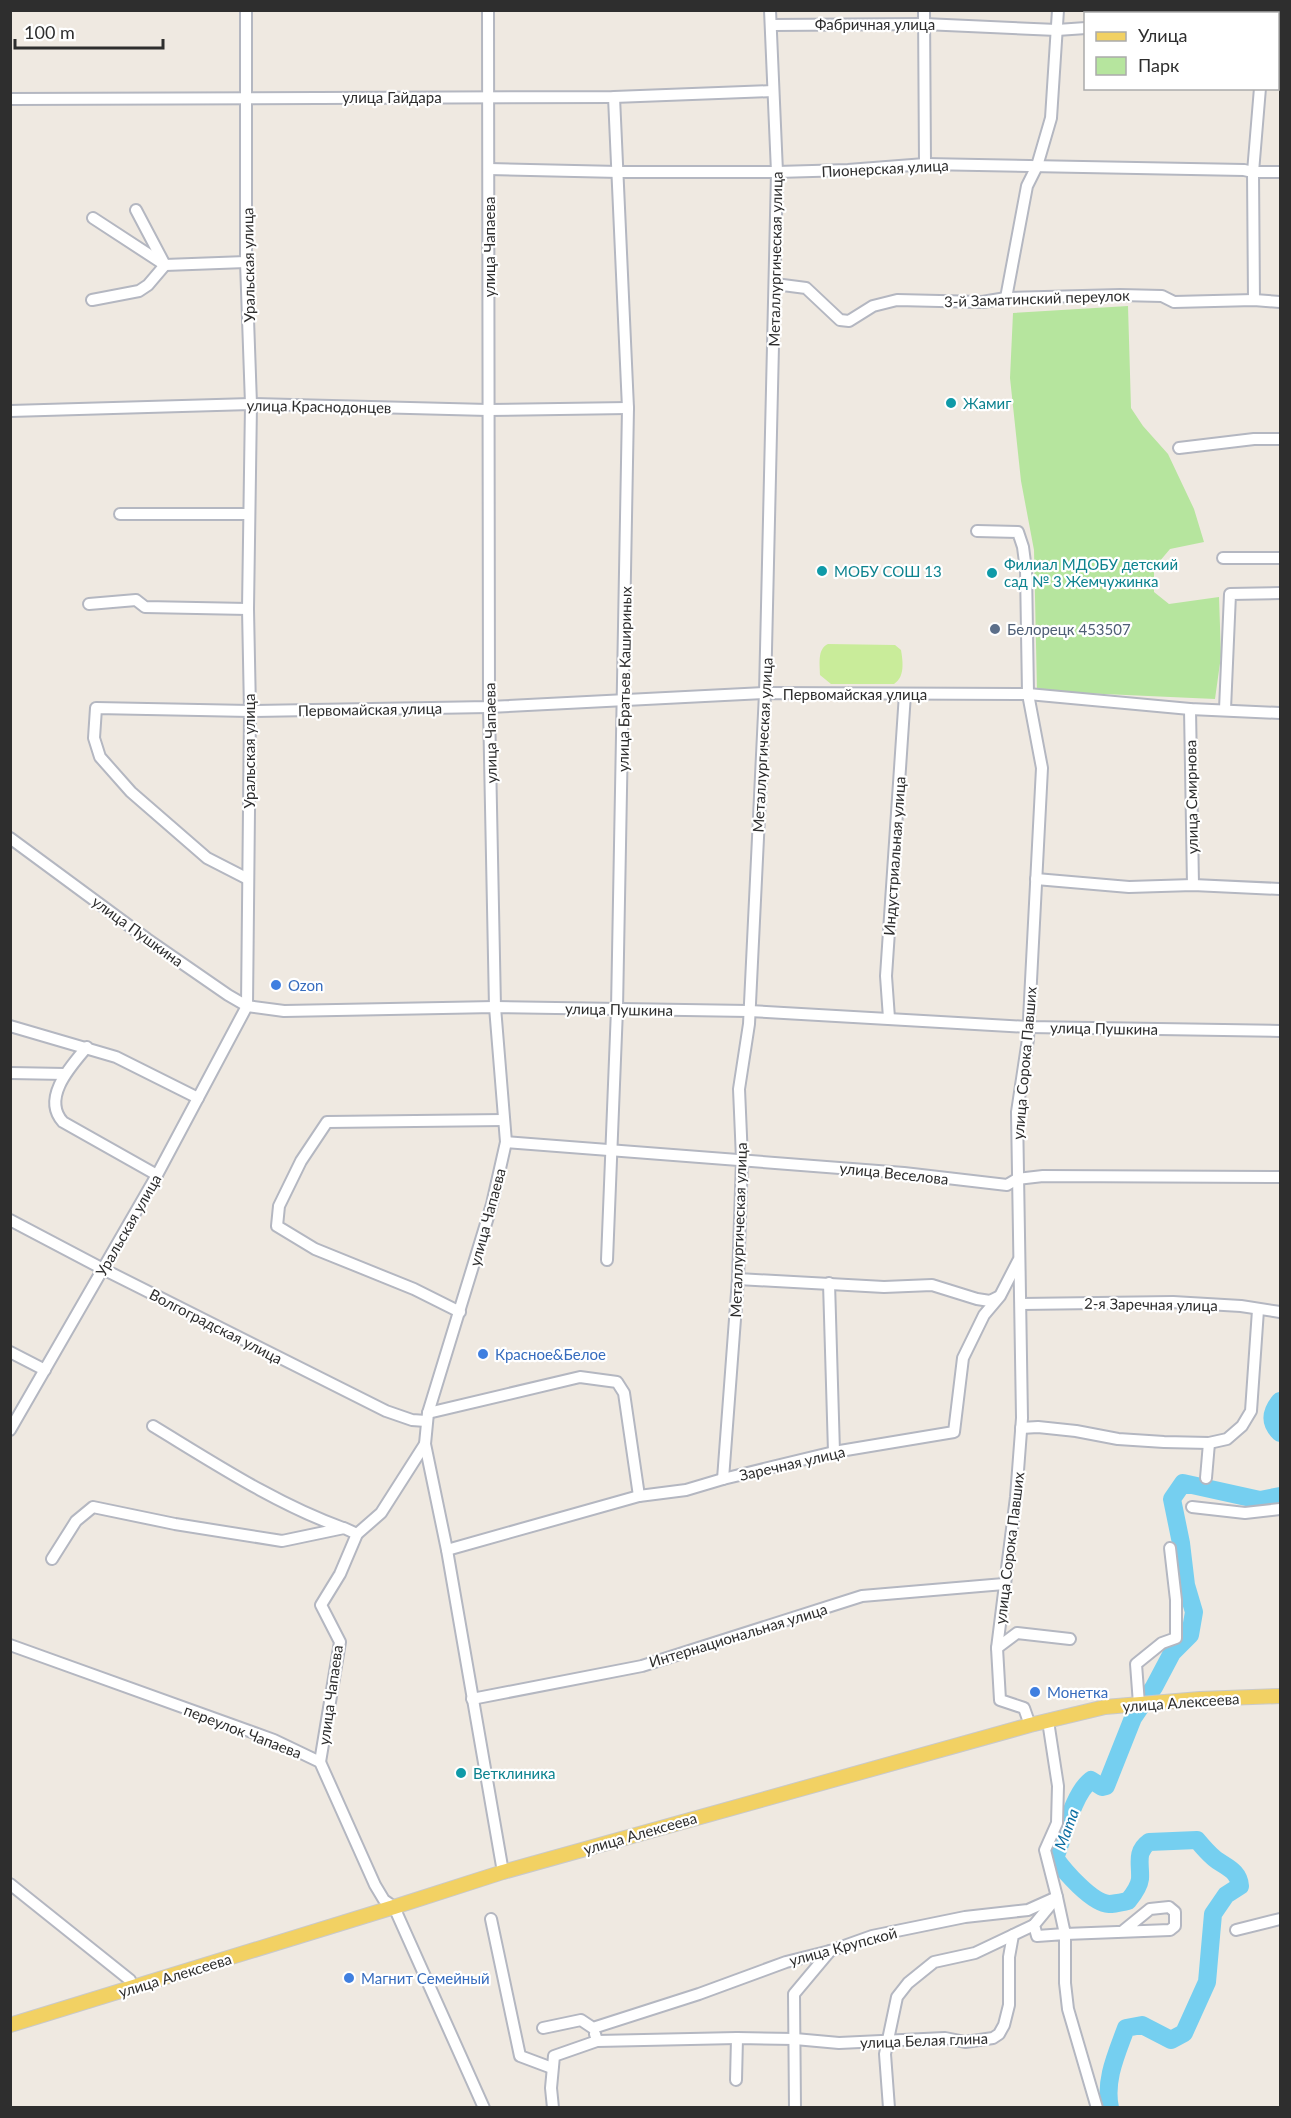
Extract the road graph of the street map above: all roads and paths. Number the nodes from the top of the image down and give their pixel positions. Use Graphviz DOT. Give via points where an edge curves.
graph roads {
  1 [pos="246,10"];
  2 [pos="488,10"];
  3 [pos="770,10"];
  4 [pos="924,10"];
  5 [pos="1058,10"];
  6 [pos="924,24"];
  7 [pos="772,25"];
  8 [pos="1084,28"];
  9 [pos="1057,30"];
  10 [pos="1260,90"];
  11 [pos="773,91"];
  12 [pos="488,97"];
  13 [pos="614,97"];
  14 [pos="247,98"];
  15 [pos="10,99"];
  16 [pos="925,164"];
  17 [pos="1037,166"];
  18 [pos="489,169"];
  19 [pos="618,172"];
  20 [pos="777,172"];
  21 [pos="1253,172"];
  22 [pos="1281,172"];
  23 [pos="136,210"];
  24 [pos="93,218"];
  25 [pos="246,262"];
  26 [pos="165,265"];
  27 [pos="775,284"];
  28 [pos="1006,298"];
  29 [pos="92,300"];
  30 [pos="1254,300"];
  31 [pos="1281,302"];
  32 [pos="251,404"];
  33 [pos="628,408"];
  34 [pos="488,410"];
  35 [pos="10,411"];
  36 [pos="1281,439"];
  37 [pos="1179,448"];
  38 [pos="120,514"];
  39 [pos="249,514"];
  40 [pos="977,531"];
  41 [pos="1223,558"];
  42 [pos="1281,558"];
  43 [pos="1281,593"];
  44 [pos="89,604"];
  45 [pos="248,609"];
  46 [pos="765,693"];
  47 [pos="905,694"];
  48 [pos="1028,694"];
  49 [pos="624,700"];
  50 [pos="489,707"];
  51 [pos="1190,709"];
  52 [pos="1225,709"];
  53 [pos="250,711"];
  54 [pos="1281,713"];
  55 [pos="10,838"];
  56 [pos="248,879"];
  57 [pos="1036,879"];
  58 [pos="1192,885"];
  59 [pos="1281,889"];
  60 [pos="247,1006"];
  61 [pos="495,1007"];
  62 [pos="617,1009"];
  63 [pos="749,1011"];
  64 [pos="889,1018"];
  65 [pos="10,1026"];
  66 [pos="1028,1027"];
  67 [pos="1281,1031"];
  68 [pos="87,1047"];
  69 [pos="10,1073"];
  70 [pos="65,1074"];
  71 [pos="198,1098"];
  72 [pos="504,1120"];
  73 [pos="506,1142"];
  74 [pos="613,1149"];
  75 [pos="742,1159"];
  76 [pos="157,1174"];
  77 [pos="1281,1177"];
  78 [pos="1017,1179"];
  79 [pos="10,1220"];
  80 [pos="1020,1258"];
  81 [pos="607,1260"];
  82 [pos="103,1269"];
  83 [pos="738,1279"];
  84 [pos="829,1283"];
  85 [pos="1000,1296"];
  86 [pos="1021,1304"];
  87 [pos="1258,1310"];
  88 [pos="460,1312"];
  89 [pos="1281,1312"];
  90 [pos="10,1352"];
  91 [pos="45,1370"];
  92 [pos="427,1417"];
  93 [pos="153,1426"];
  94 [pos="1021,1428"];
  95 [pos="10,1430"];
  96 [pos="1209,1443"];
  97 [pos="425,1444"];
  98 [pos="834,1452"];
  99 [pos="1206,1478"];
  100 [pos="723,1479"];
  101 [pos="639,1496"];
  102 [pos="1192,1507"];
  103 [pos="1281,1509"];
  104 [pos="344,1528"];
  105 [pos="357,1534"];
  106 [pos="1170,1548"];
  107 [pos="447,1550"];
  108 [pos="52,1559"];
  109 [pos="1004,1584"];
  110 [pos="1070,1639"];
  111 [pos="10,1645"];
  112 [pos="997,1648"];
  113 [pos="1281,1696"];
  114 [pos="472,1699"];
  115 [pos="1135,1705"];
  116 [pos="1048,1721"];
  117 [pos="1030,1725"];
  118 [pos="320,1762"];
  119 [pos="502,1872"];
  120 [pos="10,1884"];
  121 [pos="1056,1897"];
  122 [pos="394,1907"];
  123 [pos="491,1919"];
  124 [pos="1281,1919"];
  125 [pos="1034,1925"];
  126 [pos="1236,1930"];
  127 [pos="1123,1931"];
  128 [pos="1065,1934"];
  129 [pos="1013,1935"];
  130 [pos="830,1951"];
  131 [pos="133,1987"];
  132 [pos="10,2025"];
  133 [pos="543,2028"];
  134 [pos="593,2028"];
  135 [pos="737,2038"];
  136 [pos="795,2039"];
  137 [pos="597,2041"];
  138 [pos="888,2041"];
  139 [pos="552,2068"];
  140 [pos="735,2080"];
  141 [pos="484,2108"];
  142 [pos="552,2108"];
  143 [pos="795,2108"];
  144 [pos="890,2108"];
  145 [pos="1096,2108"];
  1 -- 14 [label="street, Уральская улица"];
  2 -- 12 [label="street, улица Чапаева"];
  3 -- 7 [label="street, Металлургическая улица"];
  4 -- 6 [label="street"];
  5 -- 9 [label="street"];
  6 -- 7 [label="street, Фабричная улица"];
  6 -- 9 [label="street, Фабричная улица"];
  6 -- 16 [label="street"];
  7 -- 11 [label="street, Металлургическая улица"];
  8 -- 9 [label="street, Фабричная улица"];
  9 -- 17 [label="street" via="1051,118"];
  10 -- 21 [label="street"];
  11 -- 13 [label="street, улица Гайдара"];
  11 -- 20 [label="street, Металлургическая улица"];
  12 -- 13 [label="street, улица Гайдара"];
  12 -- 14 [label="street, улица Гайдара"];
  12 -- 18 [label="street, улица Чапаева"];
  13 -- 19 [label="street, улица Братьев Кашириных"];
  14 -- 15 [label="street, улица Гайдара"];
  14 -- 25 [label="street, Уральская улица"];
  16 -- 17 [label="street, Пионерская улица"];
  16 -- 20 [label="street, Пионерская улица"];
  17 -- 21 [label="street, Пионерская улица"];
  17 -- 28 [label="street" via="1027,186"];
  18 -- 19 [label="street, Пионерская улица"];
  18 -- 34 [label="street, улица Чапаева"];
  19 -- 20 [label="street, Пионерская улица"];
  19 -- 33 [label="street, улица Братьев Кашириных"];
  20 -- 27 [label="street, Металлургическая улица"];
  21 -- 22 [label="street, Пионерская улица"];
  21 -- 30 [label="street"];
  23 -- 26 [label="street"];
  24 -- 26 [label="street"];
  25 -- 26 [label="street"];
  25 -- 32 [label="street, Уральская улица"];
  26 -- 29 [label="street" via="139,291"];
  27 -- 28 [label="street, 3-й Заматинский переулок" via="806,288 840,320 849,321 873,306 897,300 982,302"];
  27 -- 46 [label="street, Металлургическая улица"];
  28 -- 30 [label="street, 3-й Заматинский переулок" via="1120,294 1162,296 1174,302"];
  30 -- 31 [label="street, 3-й Заматинский переулок"];
  32 -- 34 [label="street, улица Краснодонцев"];
  32 -- 35 [label="street, улица Краснодонцев"];
  32 -- 39 [label="street, Уральская улица"];
  33 -- 34 [label="street, улица Краснодонцев"];
  33 -- 49 [label="street, улица Братьев Кашириных"];
  34 -- 50 [label="street, улица Чапаева"];
  36 -- 37 [label="street"];
  38 -- 39 [label="street"];
  39 -- 45 [label="street, Уральская улица"];
  40 -- 48 [label="street, улица Сорока Павших" via="1018,532 1023,547"];
  41 -- 42 [label="street"];
  43 -- 52 [label="street" via="1230,594"];
  44 -- 45 [label="street" via="136,600 145,608"];
  45 -- 53 [label="street, Уральская улица"];
  46 -- 47 [label="street, Первомайская улица"];
  46 -- 49 [label="street, Первомайская улица"];
  46 -- 63 [label="street, Металлургическая улица"];
  47 -- 48 [label="street, Первомайская улица"];
  47 -- 64 [label="street, Индустриальная улица" via="886,976"];
  48 -- 51 [label="street, Первомайская улица"];
  48 -- 57 [label="street, улица Сорока Павших" via="1042,768"];
  49 -- 50 [label="street, Первомайская улица"];
  49 -- 62 [label="street, улица Братьев Кашириных"];
  50 -- 53 [label="street, Первомайская улица"];
  50 -- 61 [label="street, улица Чапаева"];
  51 -- 52 [label="street, Первомайская улица"];
  51 -- 58 [label="street, улица Смирнова"];
  52 -- 54 [label="street, Первомайская улица"];
  53 -- 56 [label="street, Уральская улица"];
  53 -- 56 [label="street, Первомайская улица" via="96,708 94,738 100,757 131,792 207,858"];
  55 -- 60 [label="street, улица Пушкина" via="147,939"];
  56 -- 60 [label="street, Уральская улица"];
  57 -- 58 [label="street" via="1129,886"];
  57 -- 66 [label="street, улица Сорока Павших"];
  58 -- 59 [label="street"];
  60 -- 61 [label="street, улица Пушкина" via="284,1011"];
  60 -- 71 [label="street, Уральская улица"];
  61 -- 62 [label="street, улица Пушкина"];
  61 -- 72 [label="street, улица Чапаева"];
  62 -- 63 [label="street, улица Пушкина"];
  62 -- 74 [label="street, улица Братьев Кашириных"];
  63 -- 64 [label="street, улица Пушкина"];
  63 -- 75 [label="street, Металлургическая улица" via="739,1089"];
  64 -- 66 [label="street, улица Пушкина"];
  65 -- 68 [label="street"];
  66 -- 67 [label="street, улица Пушкина"];
  66 -- 78 [label="street, улица Сорока Павших" via="1017,1112"];
  68 -- 70 [label="street"];
  68 -- 71 [label="street" via="116,1057"];
  69 -- 70 [label="street"];
  70 -- 76 [label="street" via="56,1096 57,1116"];
  71 -- 76 [label="street, Уральская улица"];
  72 -- 73 [label="street, улица Чапаева"];
  72 -- 88 [label="street" via="327,1122 301,1161 279,1206 277,1226 315,1249"];
  73 -- 74 [label="street, улица Веселова"];
  73 -- 88 [label="street, улица Чапаева"];
  74 -- 75 [label="street, улица Веселова"];
  74 -- 81 [label="street, улица Братьев Кашириных"];
  75 -- 78 [label="street, улица Веселова" via="1007,1185"];
  75 -- 83 [label="street, Металлургическая улица"];
  76 -- 82 [label="street, Уральская улица"];
  77 -- 78 [label="street, улица Веселова"];
  78 -- 80 [label="street, улица Сорока Павших"];
  79 -- 82 [label="street, Волгоградская улица"];
  80 -- 85 [label="street, Заречная улица"];
  80 -- 86 [label="street, улица Сорока Павших"];
  82 -- 91 [label="street, Уральская улица"];
  82 -- 92 [label="street, Волгоградская улица" via="386,1411 412,1420"];
  83 -- 84 [label="street"];
  83 -- 100 [label="street, Металлургическая улица"];
  84 -- 85 [label="street" via="932,1285 990,1301"];
  84 -- 98 [label="street"];
  85 -- 98 [label="street, Заречная улица" via="984,1315 963,1358 954,1432"];
  86 -- 87 [label="street, 2-я Заречная улица" via="1173,1302"];
  86 -- 94 [label="street, улица Сорока Павших"];
  87 -- 89 [label="street, 2-я Заречная улица"];
  87 -- 96 [label="street" via="1251,1411 1227,1439"];
  88 -- 92 [label="street, улица Чапаева"];
  90 -- 91 [label="street"];
  91 -- 95 [label="street, Уральская улица"];
  92 -- 97 [label="street, улица Чапаева"];
  92 -- 101 [label="street" via="580,1377 617,1382 624,1393"];
  93 -- 104 [label="street" via="311,1516"];
  94 -- 96 [label="street"];
  94 -- 109 [label="street, улица Сорока Павших"];
  96 -- 99 [label="street"];
  97 -- 105 [label="street, улица Чапаева" via="381,1513"];
  97 -- 107 [label="street, улица Чапаева"];
  98 -- 100 [label="street, Заречная улица"];
  100 -- 101 [label="street, Заречная улица" via="686,1490"];
  101 -- 107 [label="street, Заречная улица"];
  102 -- 103 [label="street" via="1245,1513"];
  104 -- 105 [label="street"];
  104 -- 108 [label="street" via="282,1541 93,1507 76,1521"];
  105 -- 118 [label="street, улица Чапаева" via="321,1605 340,1642"];
  106 -- 115 [label="street" via="1176,1638 1162,1643 1136,1664"];
  107 -- 114 [label="street, улица Чапаева"];
  109 -- 112 [label="street, улица Сорока Павших"];
  109 -- 114 [label="street, Интернациональная улица" via="862,1596 642,1666"];
  110 -- 112 [label="street" via="1017,1633"];
  111 -- 118 [label="street, переулок Чапаева" via="274,1740"];
  112 -- 117 [label="street, улица Сорока Павших" via="1000,1701 1024,1708"];
  113 -- 115 [label="main road, улица Алексеева"];
  114 -- 119 [label="street, улица Чапаева"];
  115 -- 116 [label="main road, улица Алексеева" via="1106,1707"];
  116 -- 117 [label="main road, улица Алексеева"];
  116 -- 121 [label="street" via="1058,1786 1057,1823 1045,1850"];
  117 -- 119 [label="main road, улица Алексеева"];
  118 -- 122 [label="street, переулок Чапаева" via="375,1885"];
  119 -- 122 [label="main road, улица Алексеева"];
  120 -- 131 [label="street" via="130,1980"];
  121 -- 125 [label="street"];
  121 -- 128 [label="street"];
  121 -- 130 [label="street, улица Крупской" via="1028,1911 930,1924 872,1936"];
  122 -- 131 [label="main road, улица Алексеева"];
  122 -- 141 [label="street, переулок Чапаева"];
  123 -- 139 [label="street" via="520,2056"];
  124 -- 126 [label="street"];
  125 -- 128 [label="street" via="1037,1936"];
  125 -- 129 [label="street"];
  127 -- 128 [label="street"];
  128 -- 145 [label="street" via="1068,2009"];
  129 -- 138 [label="street" via="975,1953 934,1962 908,1983 897,1997"];
  129 -- 138 [label="street, улица Белая глина" via="1009,2005 999,2034 965,2042 945,2038"];
  130 -- 134 [label="street, улица Крупской" via="786,1962"];
  130 -- 136 [label="street" via="794,1994"];
  131 -- 132 [label="main road, улица Алексеева"];
  133 -- 134 [label="street, улица Крупской" via="581,2020"];
  134 -- 137 [label="street"];
  135 -- 136 [label="street, улица Белая глина"];
  135 -- 137 [label="street, улица Белая глина"];
  135 -- 140 [label="street"];
  136 -- 138 [label="street, улица Белая глина" via="839,2043"];
  136 -- 143 [label="street"];
  137 -- 139 [label="street, улица Белая глина" via="554,2056"];
  138 -- 144 [label="street" via="885,2054"];
  139 -- 142 [label="street"];
}
